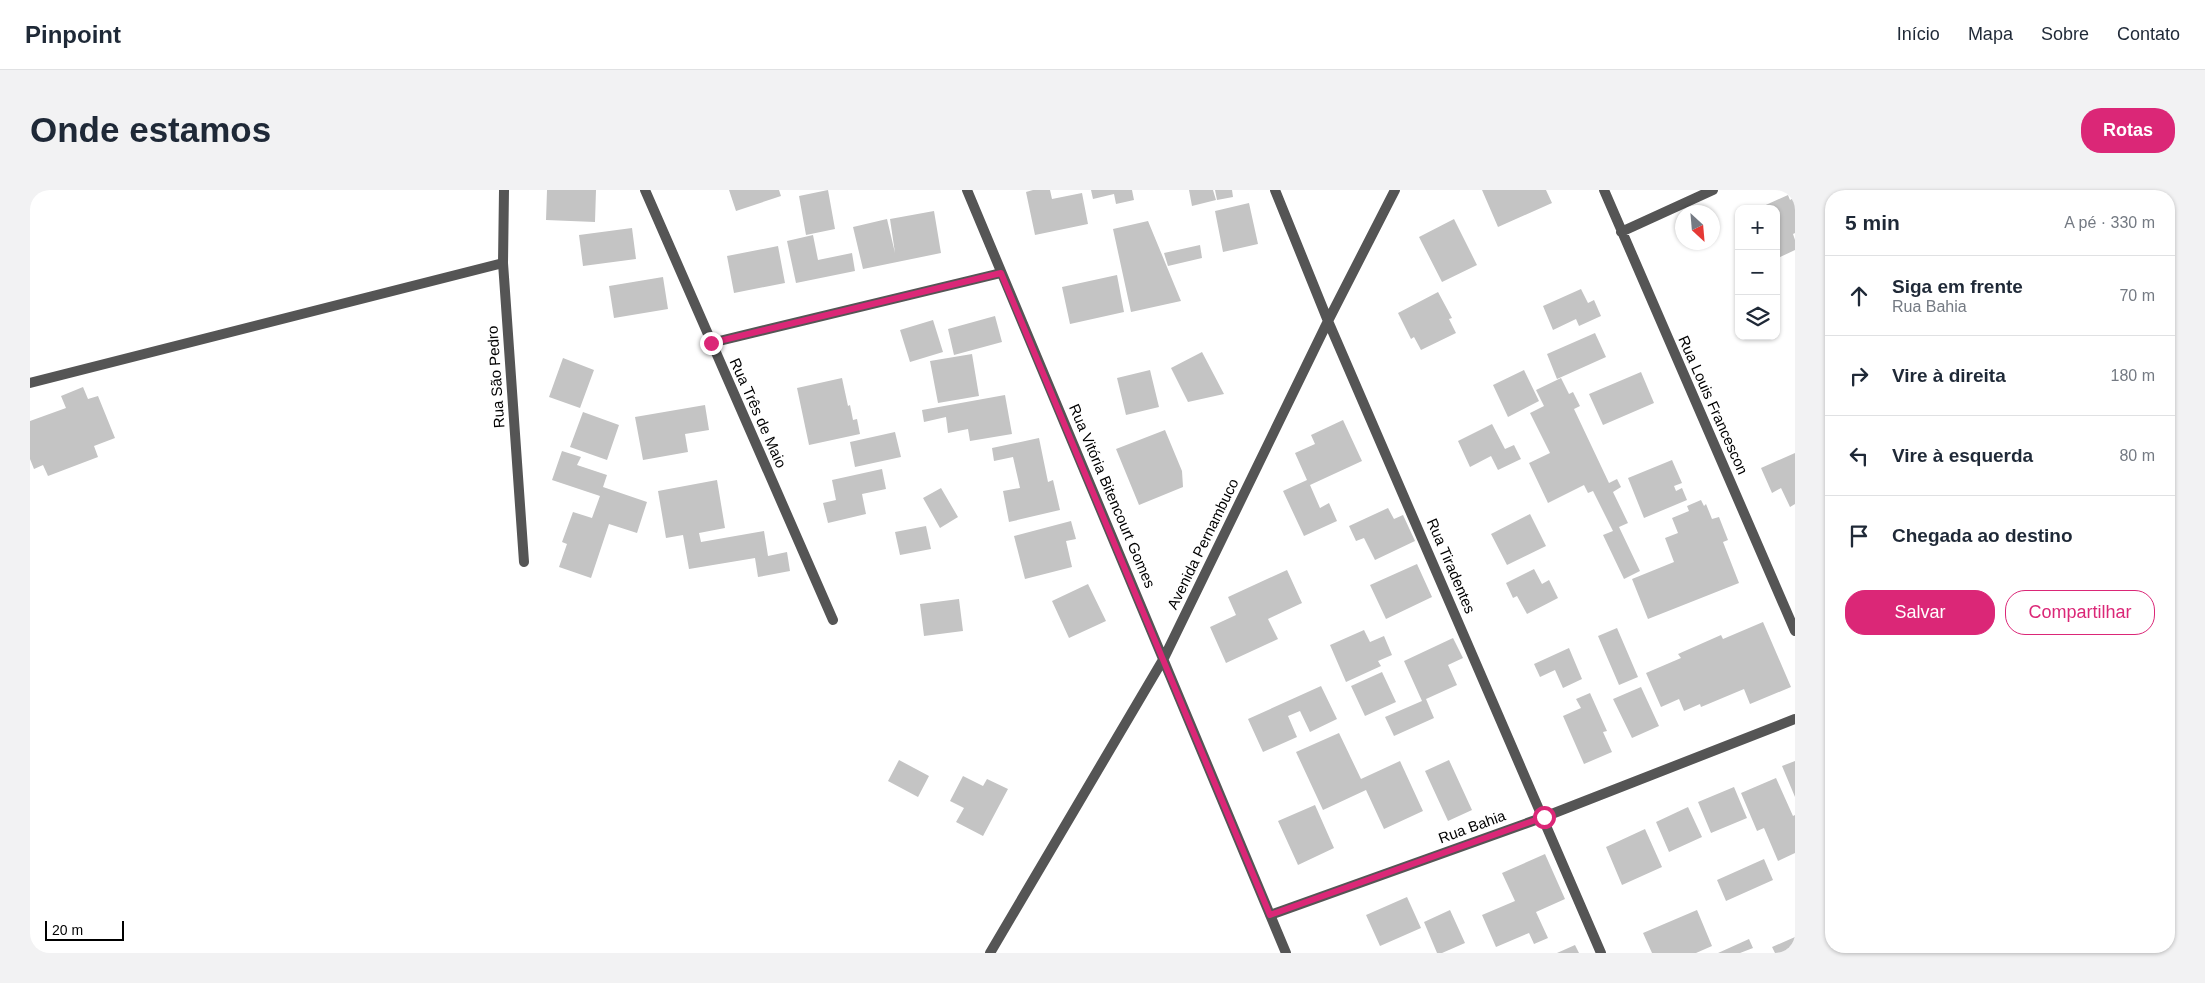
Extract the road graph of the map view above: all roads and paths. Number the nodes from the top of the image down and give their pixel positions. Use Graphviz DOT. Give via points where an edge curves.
graph roads {
  1 [pos="504,190"];
  2 [pos="645,190"];
  3 [pos="967,190"];
  4 [pos="1275,190"];
  5 [pos="1395,190"];
  6 [pos="1604,190"];
  7 [pos="1712,190"];
  8 [pos="1621,232"];
  9 [pos="502,262"];
  10 [pos="1001,273"];
  11 [pos="1328,320"];
  12 [pos="711,343"];
  13 [pos="30,383"];
  14 [pos="524,562"];
  15 [pos="833,620"];
  16 [pos="1795,631"];
  17 [pos="1164,658"];
  18 [pos="1795,719"];
  19 [pos="1544,817"];
  20 [pos="1270,915"];
  21 [pos="990,953"];
  22 [pos="1286,953"];
  23 [pos="1601,953"];
  1 -- 9 [label="street, Rua São Pedro"];
  2 -- 12 [label="street, Rua Três de Maio"];
  3 -- 10 [label="street, Rua Vitória Bitencourt Gomes"];
  4 -- 11 [label="street, Rua Tiradentes"];
  5 -- 11 [label="street, Avenida Pernambuco"];
  6 -- 8 [label="street, Rua Louis Francescon"];
  7 -- 8 [label="street"];
  8 -- 16 [label="street, Rua Louis Francescon"];
  9 -- 13 [label="street"];
  9 -- 14 [label="street, Rua São Pedro"];
  10 -- 12 [label="street"];
  10 -- 17 [label="street, Rua Vitória Bitencourt Gomes"];
  11 -- 17 [label="street, Avenida Pernambuco"];
  11 -- 19 [label="street, Rua Tiradentes"];
  12 -- 15 [label="street, Rua Três de Maio"];
  17 -- 20 [label="street, Rua Vitória Bitencourt Gomes"];
  17 -- 21 [label="street, Avenida Pernambuco"];
  18 -- 19 [label="street, Rua Bahia"];
  19 -- 20 [label="street, Rua Bahia"];
  19 -- 23 [label="street, Rua Tiradentes"];
  20 -- 22 [label="street, Rua Vitória Bitencourt Gomes"];
}
